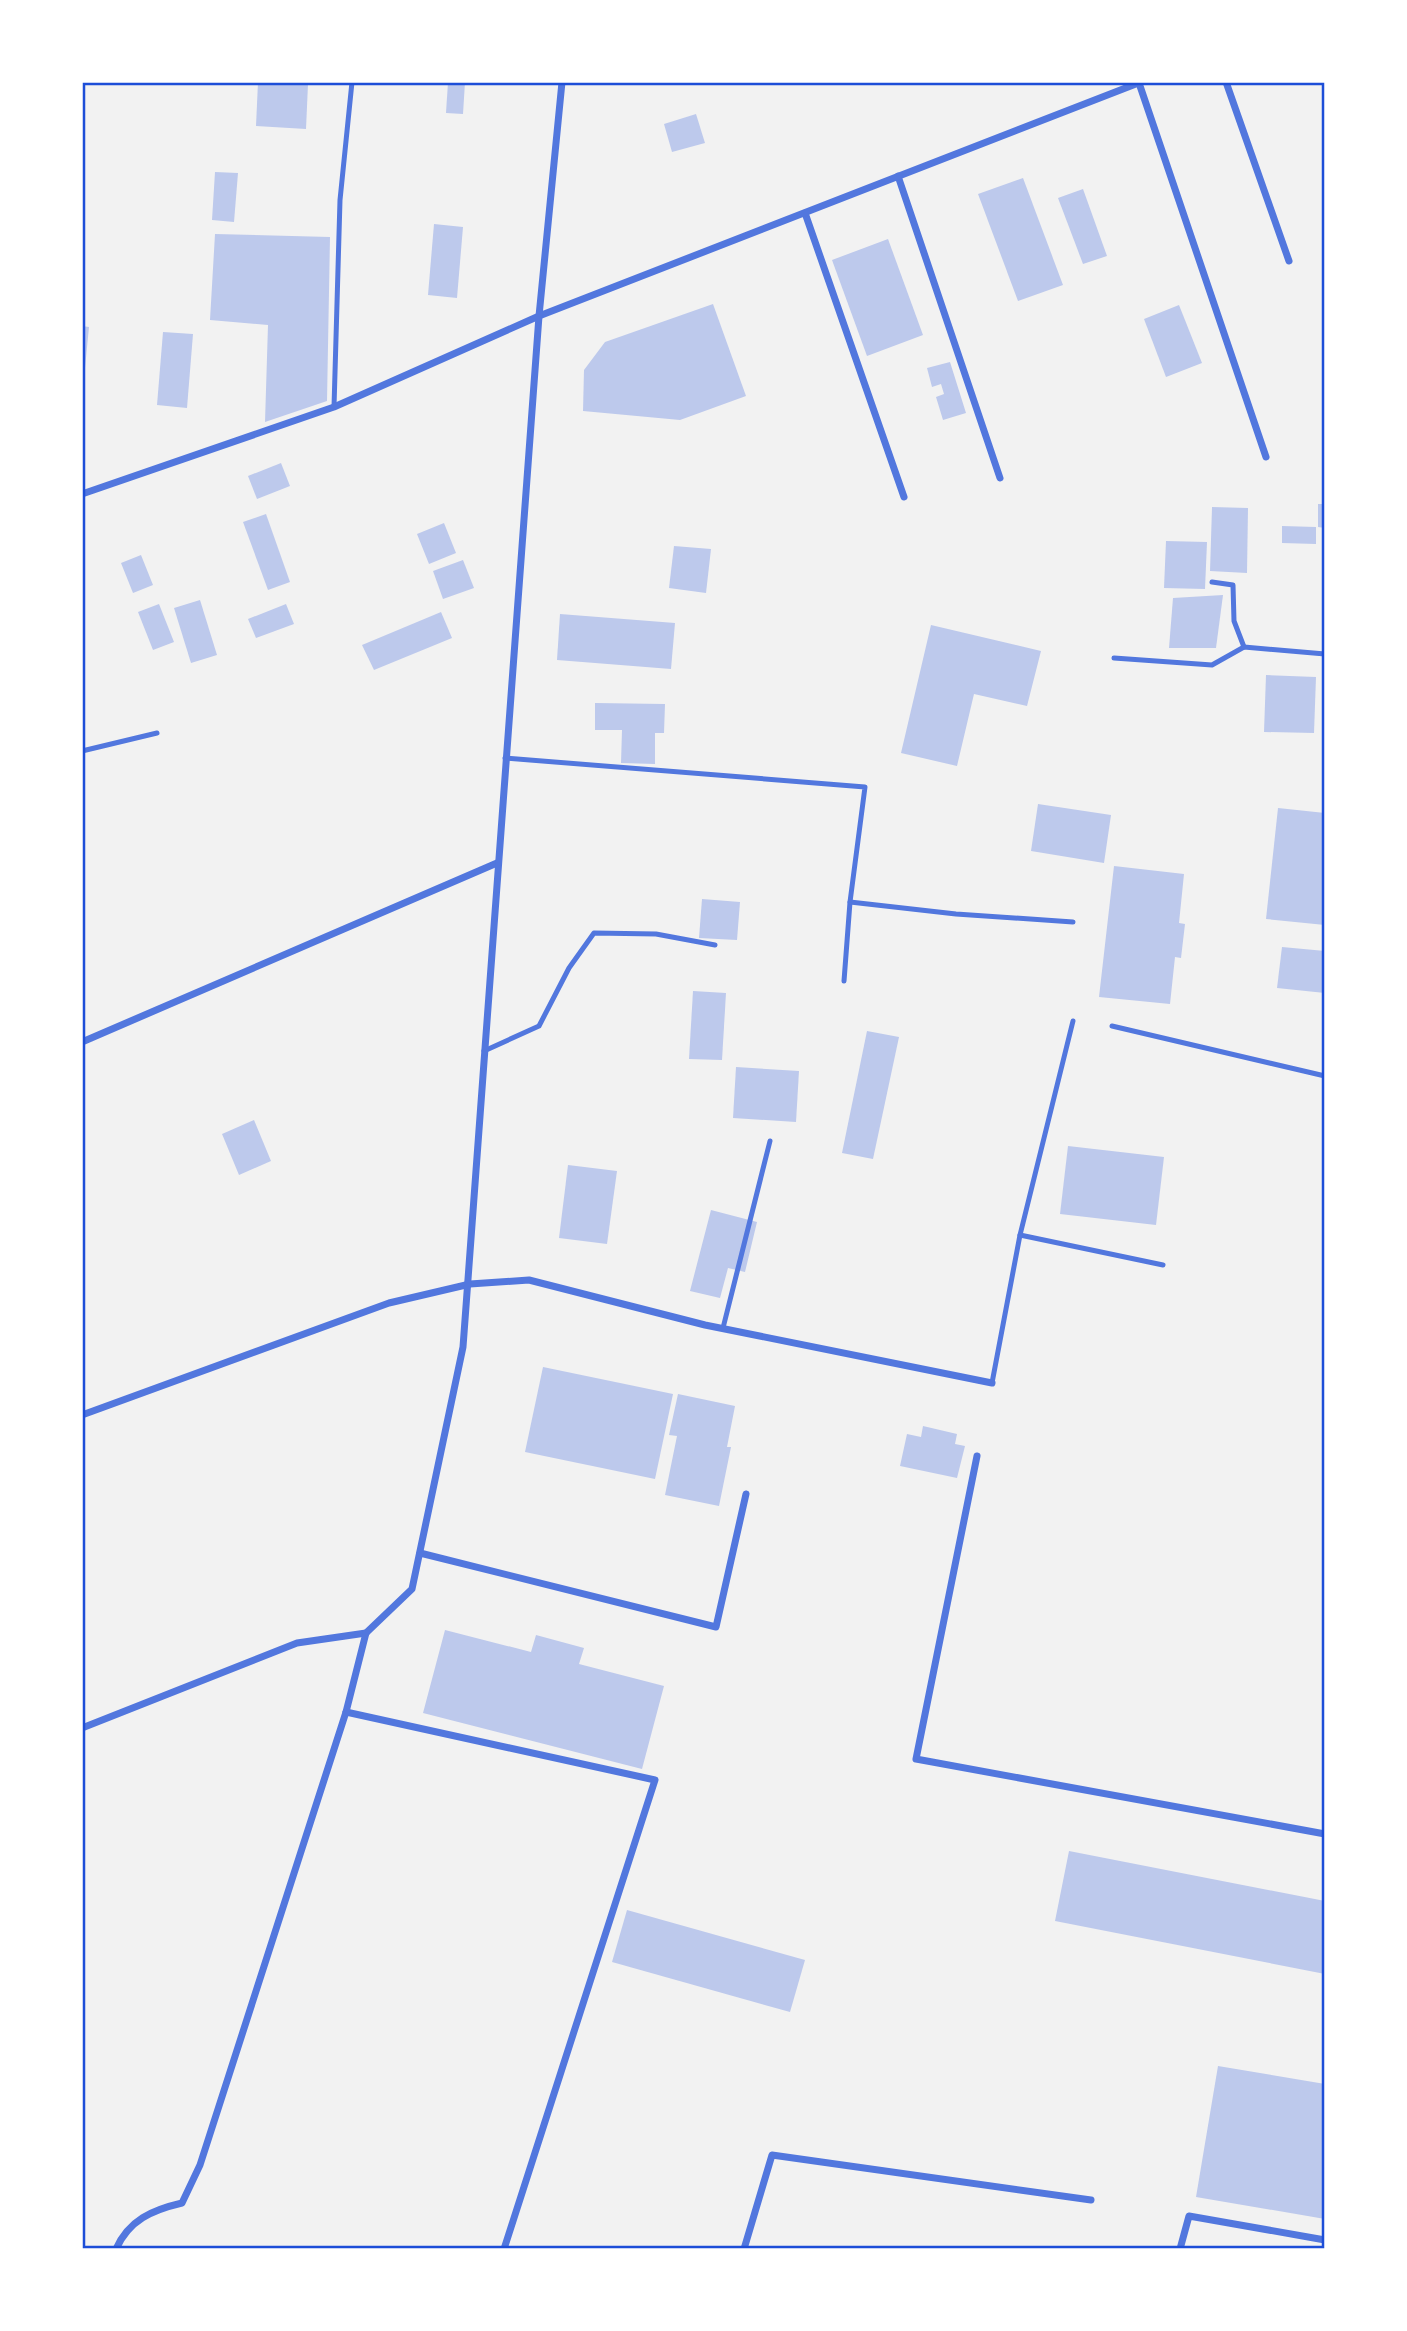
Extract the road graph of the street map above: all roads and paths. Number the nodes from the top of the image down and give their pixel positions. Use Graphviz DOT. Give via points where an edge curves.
graph roads {
  1 [pos="352,82"];
  2 [pos="562,82"];
  3 [pos="1226,82"];
  4 [pos="1140,83"];
  5 [pos="898,176"];
  6 [pos="805,213"];
  7 [pos="1289,261"];
  8 [pos="539,316"];
  9 [pos="334,407"];
  10 [pos="1266,457"];
  11 [pos="1000,478"];
  12 [pos="82,494"];
  13 [pos="904,497"];
  14 [pos="1212,582"];
  15 [pos="1244,647"];
  16 [pos="1325,654"];
  17 [pos="1114,658"];
  18 [pos="157,733"];
  19 [pos="82,751"];
  20 [pos="505,758"];
  21 [pos="497,863"];
  22 [pos="850,902"];
  23 [pos="1073,922"];
  24 [pos="715,945"];
  25 [pos="844,981"];
  26 [pos="1073,1021"];
  27 [pos="1112,1026"];
  28 [pos="82,1042"];
  29 [pos="484,1051"];
  30 [pos="1325,1076"];
  31 [pos="771,1141"];
  32 [pos="1020,1235"];
  33 [pos="1163,1265"];
  34 [pos="470,1284"];
  35 [pos="723,1328"];
  36 [pos="992,1383"];
  37 [pos="82,1415"];
  38 [pos="977,1456"];
  39 [pos="746,1494"];
  40 [pos="420,1553"];
  41 [pos="366,1633"];
  42 [pos="346,1712"];
  43 [pos="82,1728"];
  44 [pos="1325,1834"];
  45 [pos="1091,2200"];
  46 [pos="1325,2240"];
  47 [pos="116,2249"];
  48 [pos="504,2249"];
  49 [pos="744,2249"];
  50 [pos="1180,2249"];
  1 -- 9 [label="lane" via="340,200"];
  2 -- 8 [label="street"];
  3 -- 7 [label="street"];
  4 -- 5 [label="street"];
  4 -- 10 [label="street"];
  5 -- 6 [label="street"];
  5 -- 11 [label="street"];
  6 -- 8 [label="street"];
  6 -- 13 [label="street"];
  8 -- 9 [label="street"];
  8 -- 20 [label="street"];
  9 -- 12 [label="street"];
  14 -- 15 [label="lane" via="1233,585 1234,621"];
  15 -- 16 [label="lane"];
  15 -- 17 [label="lane" via="1212,665"];
  18 -- 19 [label="lane"];
  20 -- 21 [label="street"];
  20 -- 22 [label="lane" via="864,787"];
  21 -- 28 [label="street"];
  21 -- 29 [label="street"];
  22 -- 23 [label="lane"];
  22 -- 25 [label="lane"];
  24 -- 29 [label="lane" via="656,934 594,933 569,968 539,1026"];
  26 -- 32 [label="lane"];
  27 -- 30 [label="lane"];
  29 -- 34 [label="street"];
  31 -- 35 [label="lane"];
  32 -- 33 [label="lane"];
  32 -- 36 [label="lane"];
  34 -- 35 [label="street" via="529,1280"];
  34 -- 37 [label="street" via="389,1303"];
  34 -- 40 [label="street" via="463,1347"];
  35 -- 36 [label="street"];
  38 -- 44 [label="street" via="916,1759"];
  39 -- 40 [label="street" via="716,1627"];
  40 -- 41 [label="street" via="412,1589"];
  41 -- 42 [label="street"];
  41 -- 43 [label="street" via="297,1643"];
  42 -- 47 [label="street" via="200,2165 182,2203 152,2210 123,2233"];
  42 -- 48 [label="street" via="655,1780"];
  45 -- 49 [label="street" via="772,2155"];
  46 -- 50 [label="street" via="1189,2216"];
}
